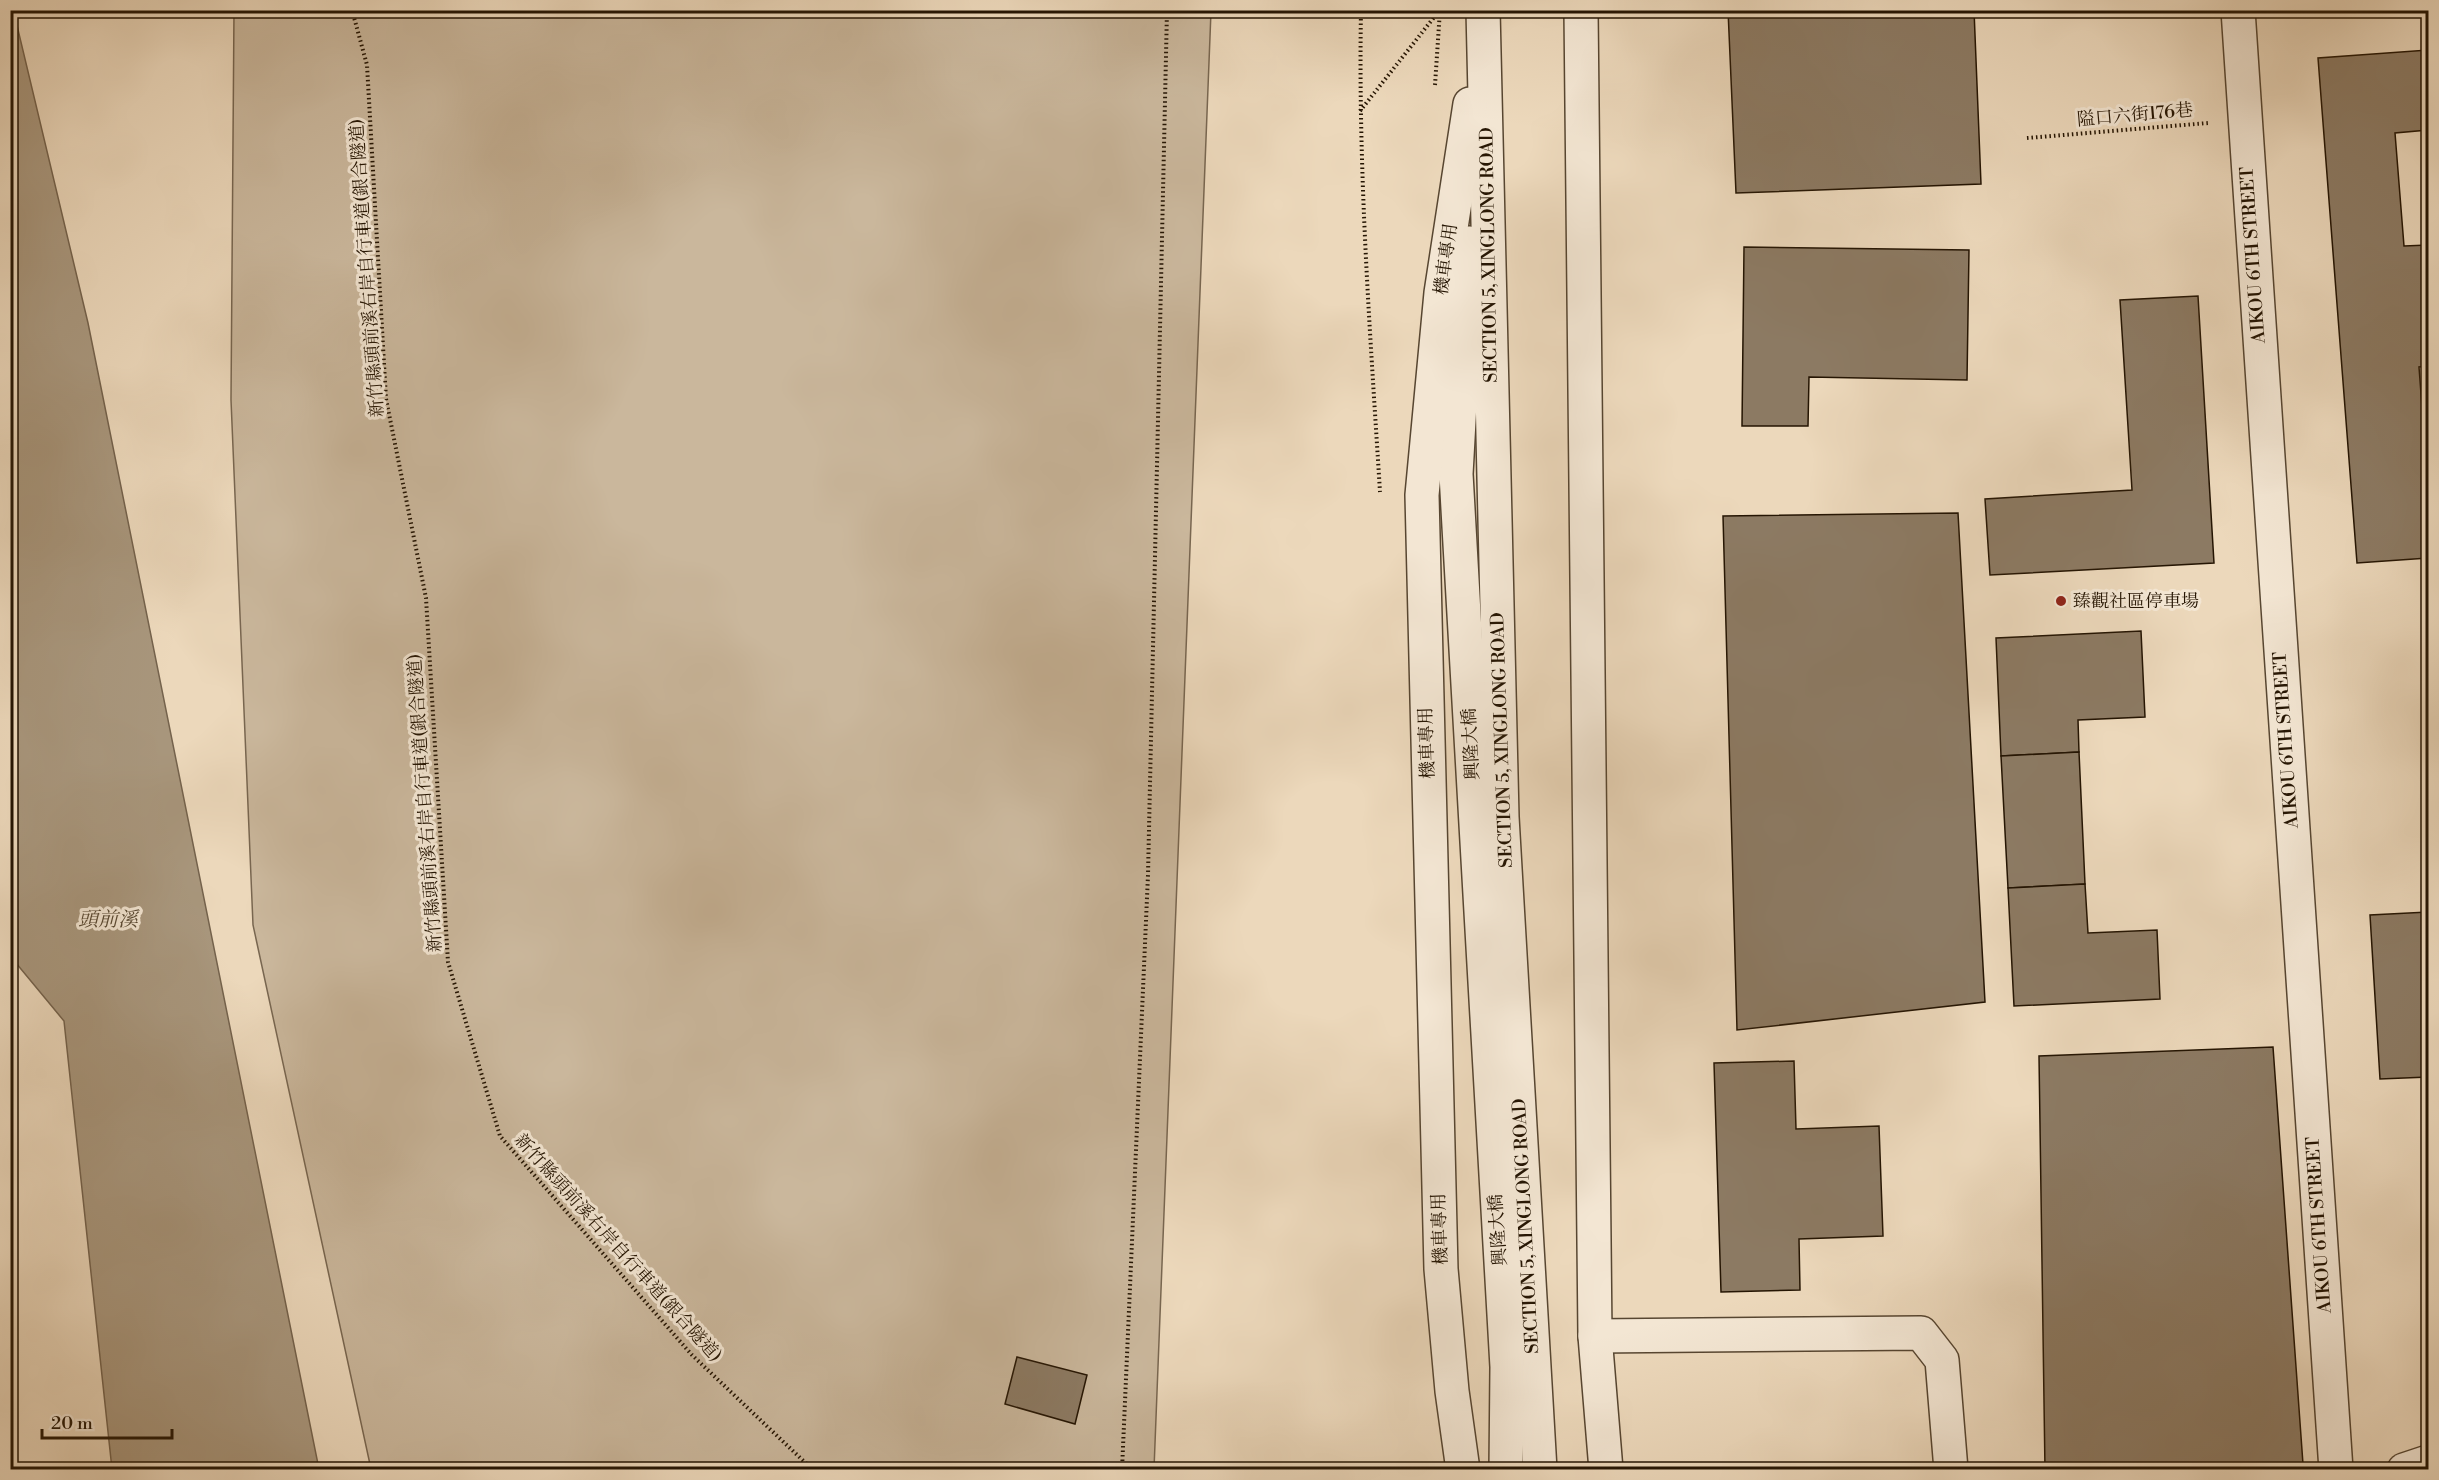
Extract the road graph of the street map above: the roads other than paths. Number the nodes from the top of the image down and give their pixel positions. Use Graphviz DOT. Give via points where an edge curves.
graph roads {
  1 [pos="1581,10"];
  2 [pos="2238,10"];
  3 [pos="1483,15"];
  4 [pos="1595,1336"];
  5 [pos="2428,1462"];
  6 [pos="1462,1470"];
  7 [pos="1506,1470"];
  8 [pos="1540,1470"];
  9 [pos="1606,1470"];
  10 [pos="1951,1470"];
  11 [pos="2336,1470"];
  12 [pos="2404,1470"];
  1 -- 4 [label="street"];
  2 -- 11 [label="street, AIKOU 6TH STREET"];
  3 -- 6 [label="street, 機車專用" via="1441,293 1422,495 1441,1269"];
  3 -- 7 [label="street, 興隆大橋" via="1456,474 1507,1366"];
  3 -- 8 [label="street, SECTION 5, XINGLONG ROAD" via="1502,817"];
  4 -- 9 [label="street"];
  4 -- 10 [label="street" via="1922,1333 1942,1360"];
  5 -- 12 [label="street"];
}
